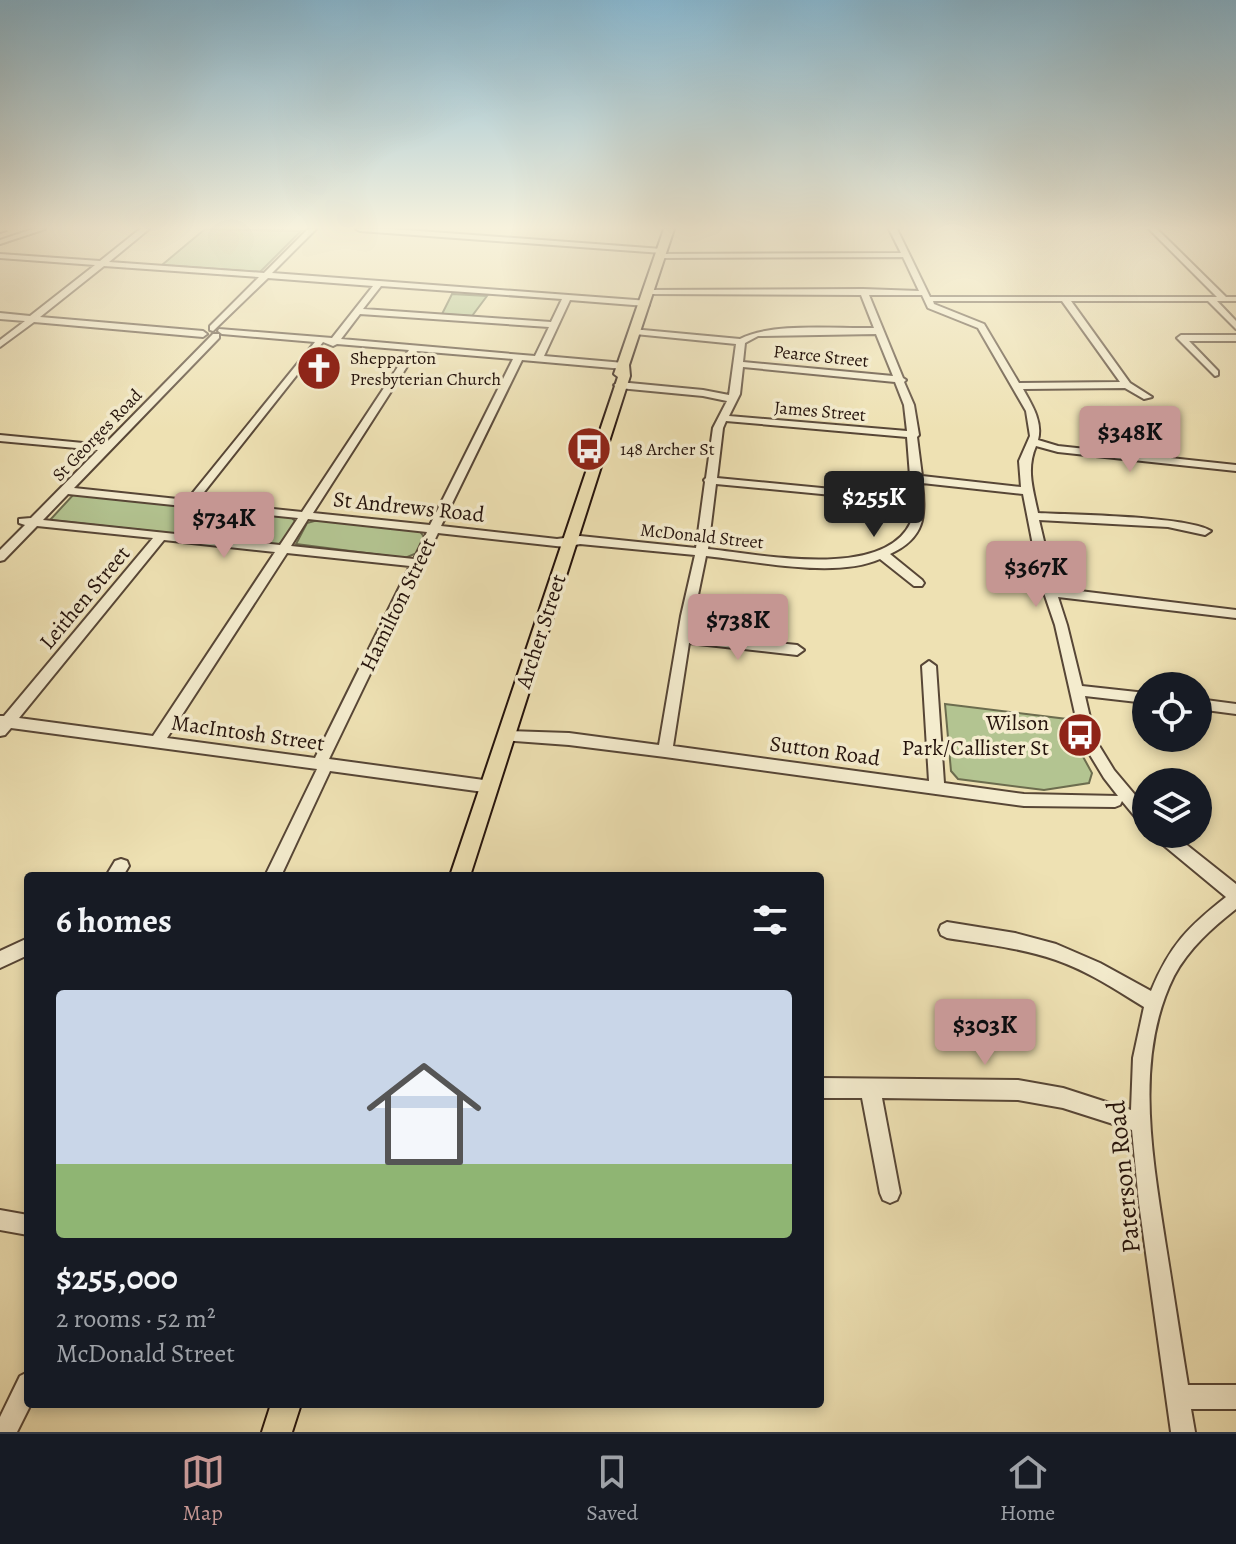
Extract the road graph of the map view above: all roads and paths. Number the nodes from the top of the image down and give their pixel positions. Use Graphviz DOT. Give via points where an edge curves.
graph roads {
  1 [pos="648,295"];
  2 [pos="61,296"];
  3 [pos="249,296"];
  4 [pos="369,296"];
  5 [pos="538,296"];
  6 [pos="626,296"];
  7 [pos="865,296"];
  8 [pos="926,296"];
  9 [pos="988,296"];
  10 [pos="1221,296"];
  11 [pos="567,298"];
  12 [pos="1064,298"];
  13 [pos="1209,298"];
  14 [pos="1223,298"];
  15 [pos="1236,299"];
  16 [pos="358,311"];
  17 [pos="0,316"];
  18 [pos="33,318"];
  19 [pos="554,325"];
  20 [pos="1236,326"];
  21 [pos="635,331"];
  22 [pos="879,331"];
  23 [pos="1236,338"];
  24 [pos="206,341"];
  25 [pos="319,342"];
  26 [pos="741,342"];
  27 [pos="333,343"];
  28 [pos="0,344"];
  29 [pos="414,349"];
  30 [pos="518,358"];
  31 [pos="538,359"];
  32 [pos="739,364"];
  33 [pos="624,366"];
  34 [pos="1215,373"];
  35 [pos="901,380"];
  36 [pos="619,385"];
  37 [pos="1127,385"];
  38 [pos="1016,386"];
  39 [pos="1147,397"];
  40 [pos="731,403"];
  41 [pos="722,418"];
  42 [pos="914,435"];
  43 [pos="0,438"];
  44 [pos="1032,442"];
  45 [pos="101,448"];
  46 [pos="1236,468"];
  47 [pos="919,479"];
  48 [pos="709,480"];
  49 [pos="66,486"];
  50 [pos="1028,491"];
  51 [pos="189,504"];
  52 [pos="307,516"];
  53 [pos="1033,516"];
  54 [pos="29,521"];
  55 [pos="918,521"];
  56 [pos="433,529"];
  57 [pos="1205,531"];
  58 [pos="162,535"];
  59 [pos="565,542"];
  60 [pos="0,544"];
  61 [pos="284,549"];
  62 [pos="698,553"];
  63 [pos="882,554"];
  64 [pos="0,557"];
  65 [pos="417,563"];
  66 [pos="918,583"];
  67 [pos="1050,592"];
  68 [pos="1236,614"];
  69 [pos="683,638"];
  70 [pos="797,650"];
  71 [pos="929,666"];
  72 [pos="1077,690"];
  73 [pos="1132,696"];
  74 [pos="1212,707"];
  75 [pos="1235,712"];
  76 [pos="2,725"];
  77 [pos="508,731"];
  78 [pos="157,742"];
  79 [pos="665,751"];
  80 [pos="323,764"];
  81 [pos="491,787"];
  82 [pos="937,788"];
  83 [pos="1116,794"];
  84 [pos="1132,807"];
  85 [pos="1178,848"];
  86 [pos="275,872"];
  87 [pos="461,872"];
  88 [pos="1236,899"];
  89 [pos="947,930"];
  90 [pos="24,948"];
  91 [pos="0,960"];
  92 [pos="1155,1003"];
  93 [pos="824,1088"];
  94 [pos="870,1088"];
  95 [pos="1139,1122"];
  96 [pos="890,1193"];
  97 [pos="0,1220"];
  98 [pos="24,1224"];
  99 [pos="24,1392"];
  100 [pos="1178,1397"];
  101 [pos="1236,1397"];
  102 [pos="285,1408"];
  103 [pos="5,1432"];
  104 [pos="277,1432"];
  105 [pos="1183,1432"];
  1 -- 21 [label="main road, Archer Street"];
  2 -- 18 [label="street"];
  3 -- 24 [label="street, St Georges Road"];
  4 -- 16 [label="street"];
  5 -- 11 [label="street"];
  6 -- 11 [label="street"];
  7 -- 22 [label="street"];
  8 -- 38 [label="street" via="938,311 981,326"];
  9 -- 12 [label="street"];
  10 -- 14 [label="street"];
  11 -- 19 [label="street"];
  12 -- 13 [label="street"];
  12 -- 37 [label="street"];
  13 -- 14 [label="street"];
  13 -- 20 [label="street"];
  14 -- 15 [label="street"];
  16 -- 19 [label="street"];
  16 -- 27 [label="street"];
  17 -- 18 [label="street"];
  18 -- 24 [label="street" via="179,330"];
  18 -- 28 [label="street"];
  19 -- 31 [label="street"];
  21 -- 26 [label="street"];
  21 -- 33 [label="main road, Archer Street"];
  22 -- 26 [label="street" via="773,332"];
  22 -- 35 [label="street"];
  23 -- 34 [label="street" via="1181,338"];
  24 -- 25 [label="street" via="245,335"];
  24 -- 45 [label="street, St Georges Road"];
  25 -- 27 [label="street"];
  25 -- 51 [label="street"];
  26 -- 32 [label="street"];
  27 -- 29 [label="street"];
  29 -- 30 [label="street"];
  29 -- 52 [label="street"];
  30 -- 31 [label="street"];
  30 -- 56 [label="street, Hamilton Street"];
  31 -- 33 [label="street"];
  32 -- 35 [label="street, Pearce Street"];
  32 -- 40 [label="street"];
  33 -- 36 [label="main road, Archer Street"];
  35 -- 42 [label="street"];
  36 -- 40 [label="street" via="696,392"];
  36 -- 59 [label="main road, Archer Street"];
  37 -- 38 [label="street"];
  37 -- 39 [label="street"];
  38 -- 44 [label="street" via="1035,424"];
  40 -- 41 [label="street"];
  41 -- 42 [label="street, James Street"];
  41 -- 48 [label="street"];
  42 -- 47 [label="street"];
  43 -- 45 [label="street"];
  44 -- 46 [label="street"];
  44 -- 50 [label="street" via="1024,461"];
  45 -- 49 [label="street, St Georges Road"];
  47 -- 50 [label="street"];
  47 -- 55 [label="street"];
  48 -- 55 [label="street" via="859,497"];
  48 -- 62 [label="street"];
  49 -- 51 [label="street, St Andrews Road"];
  49 -- 54 [label="street, St Georges Road"];
  50 -- 53 [label="street"];
  51 -- 52 [label="street, St Andrews Road"];
  52 -- 56 [label="street, St Andrews Road"];
  52 -- 61 [label="street"];
  53 -- 57 [label="street"];
  53 -- 67 [label="street"];
  54 -- 58 [label="street"];
  54 -- 60 [label="street, St Georges Road"];
  54 -- 64 [label="street, St Georges Road"];
  55 -- 63 [label="street, McDonald Street" via="901,543"];
  56 -- 59 [label="street, St Andrews Road"];
  56 -- 65 [label="street, Hamilton Street"];
  58 -- 61 [label="street"];
  58 -- 76 [label="street, Leithen Street"];
  59 -- 62 [label="street, McDonald Street"];
  59 -- 77 [label="main road, Archer Street"];
  61 -- 65 [label="street"];
  61 -- 78 [label="street"];
  62 -- 63 [label="street, McDonald Street" via="828,565"];
  62 -- 69 [label="street"];
  63 -- 66 [label="street"];
  65 -- 80 [label="street, Hamilton Street"];
  67 -- 68 [label="street"];
  67 -- 72 [label="street"];
  69 -- 70 [label="street"];
  69 -- 79 [label="street"];
  71 -- 82 [label="street"];
  72 -- 73 [label="street"];
  72 -- 83 [label="street" via="1088,740"];
  74 -- 75 [label="street"];
  76 -- 78 [label="street, MacIntosh Street"];
  77 -- 79 [label="street, Sutton Road"];
  77 -- 81 [label="main road, Archer Street"];
  78 -- 80 [label="street, MacIntosh Street"];
  79 -- 82 [label="street, Sutton Road"];
  80 -- 81 [label="street, MacIntosh Street"];
  80 -- 86 [label="street, Hamilton Street"];
  81 -- 87 [label="main road, Archer Street"];
  82 -- 83 [label="street, Sutton Road" via="1024,800 1075,801"];
  83 -- 84 [label="street"];
  85 -- 88 [label="street"];
  88 -- 92 [label="street, Paterson Road" via="1207,917 1175,960"];
  89 -- 92 [label="street" via="1056,952"];
  90 -- 91 [label="street"];
  92 -- 95 [label="street, Paterson Road" via="1140,1069"];
  93 -- 94 [label="street"];
  94 -- 95 [label="street" via="1018,1090"];
  94 -- 96 [label="street"];
  95 -- 100 [label="street, Paterson Road"];
  97 -- 98 [label="street"];
  99 -- 103 [label="street"];
  100 -- 101 [label="street"];
  100 -- 105 [label="street, Paterson Road"];
  102 -- 104 [label="main road"];
}
